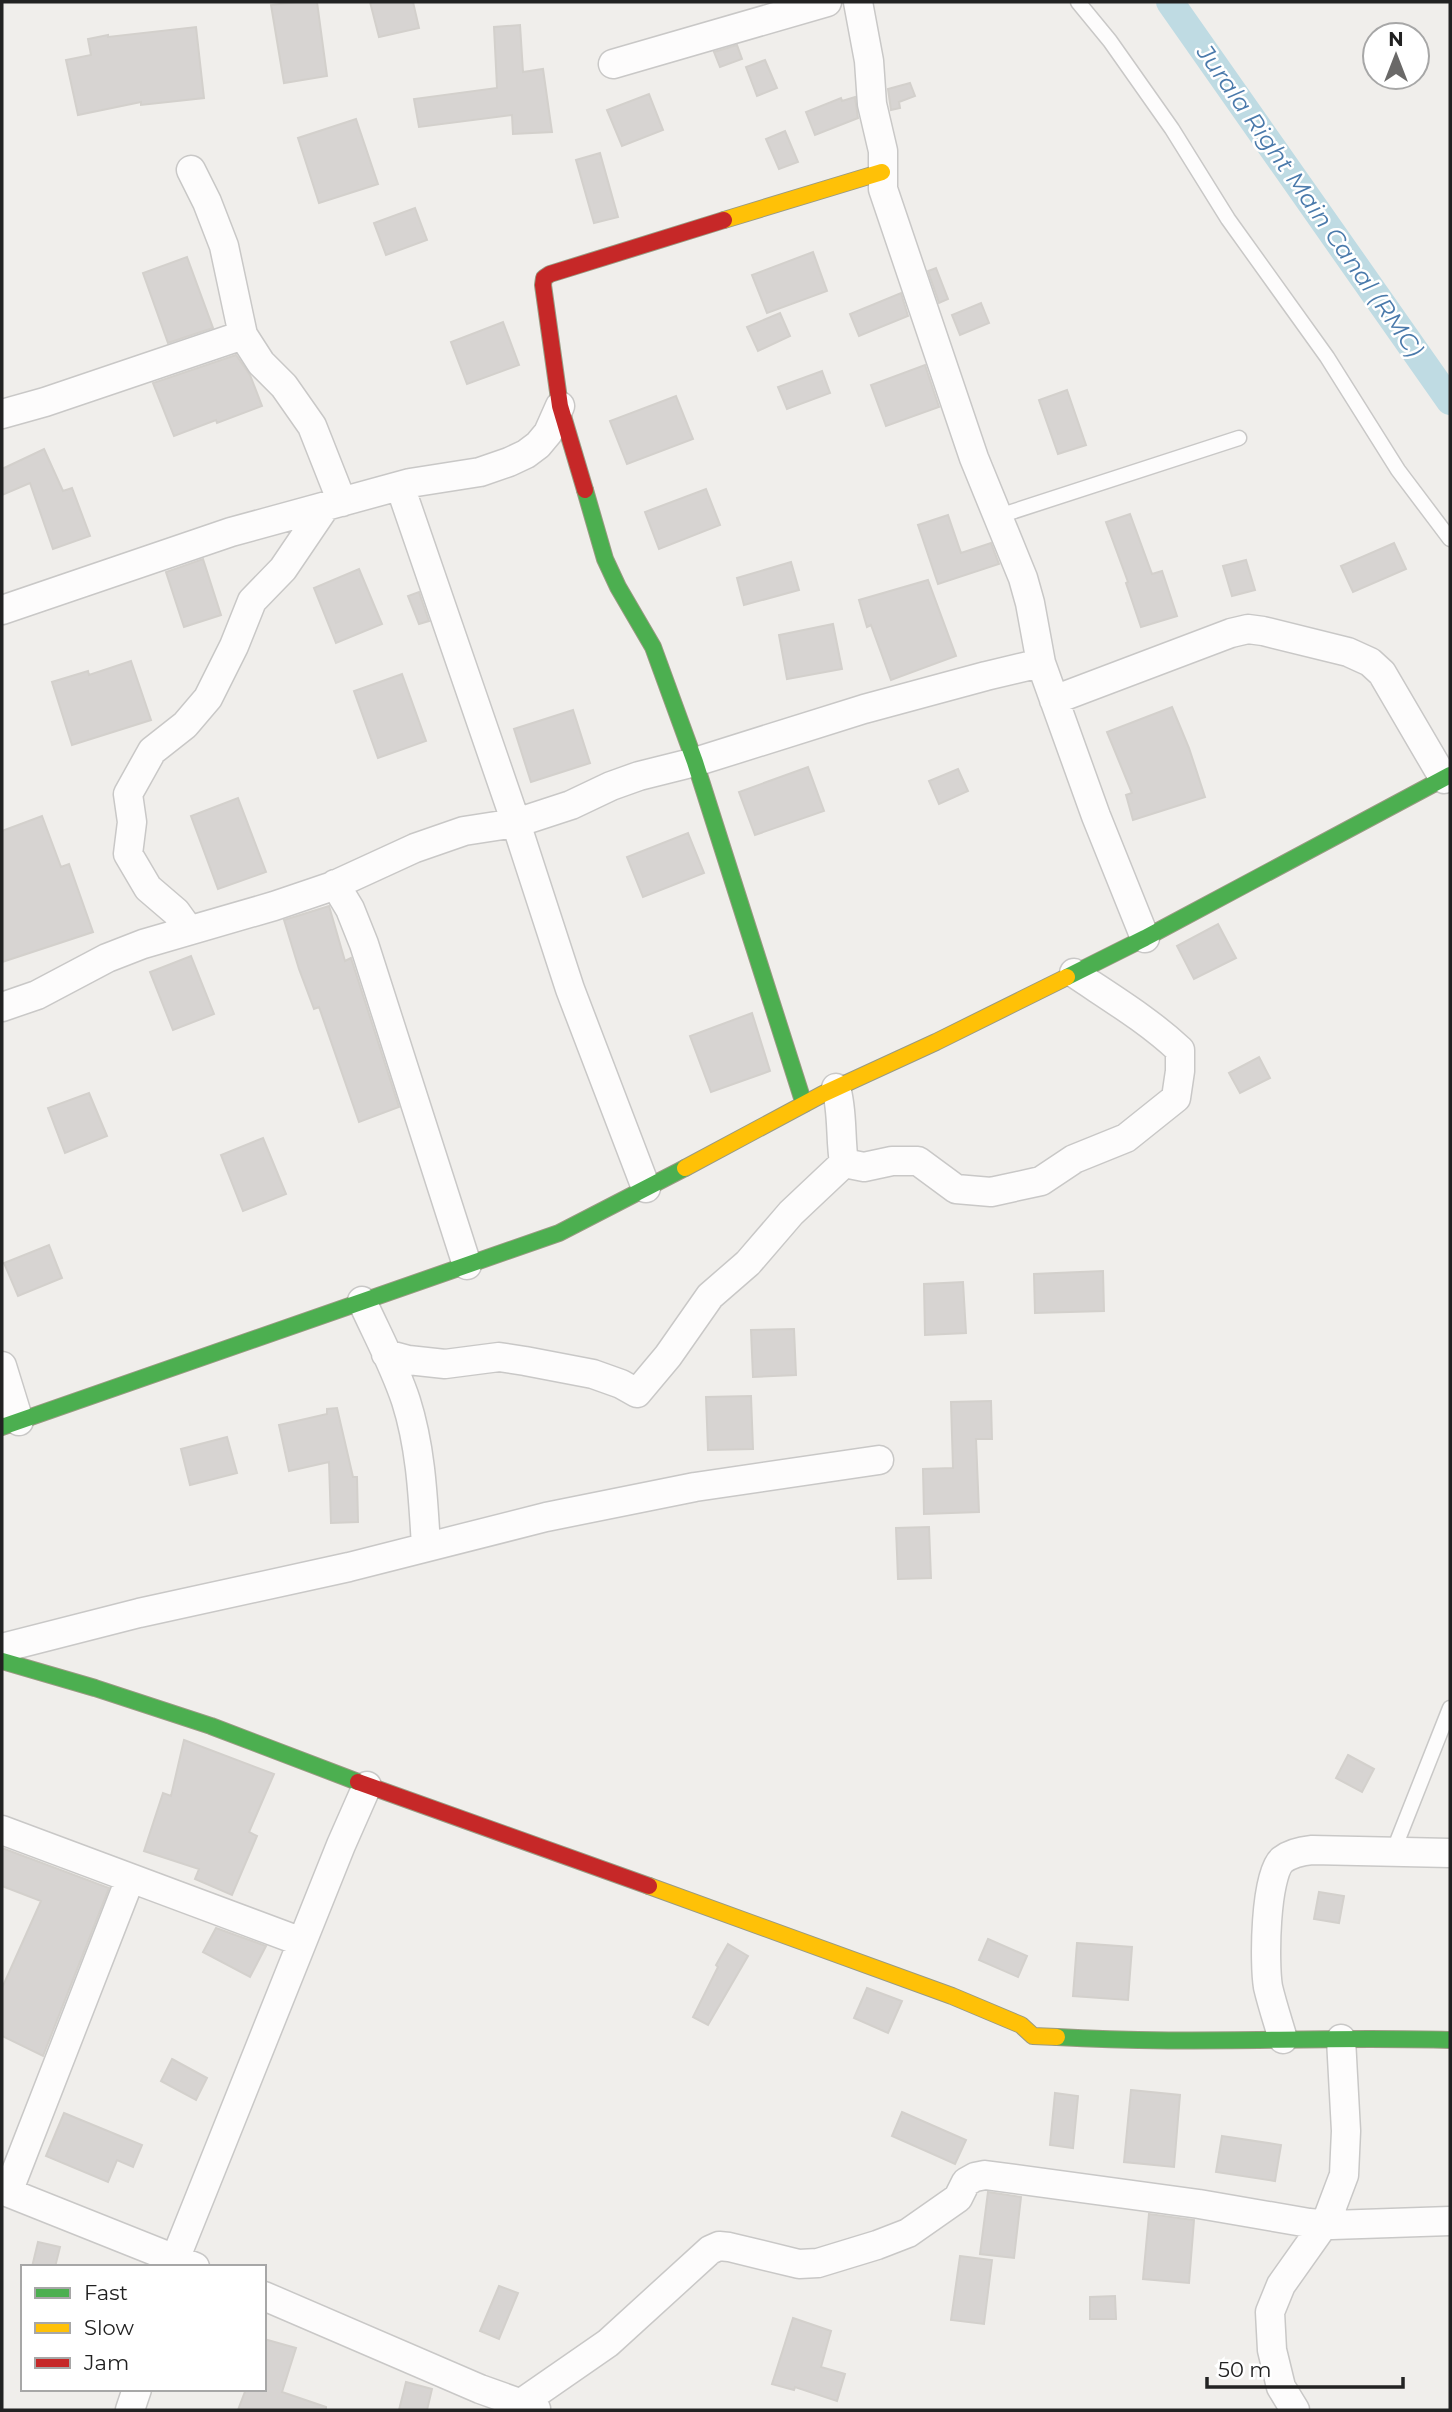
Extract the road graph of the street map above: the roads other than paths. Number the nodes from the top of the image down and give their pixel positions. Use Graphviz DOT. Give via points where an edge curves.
graph roads {
  1 [pos="827,2"];
  2 [pos="858,2"];
  3 [pos="1078,2"];
  4 [pos="613,64"];
  5 [pos="191,170"];
  6 [pos="881,172"];
  7 [pos="243,335"];
  8 [pos="560,406"];
  9 [pos="2,414"];
  10 [pos="1239,438"];
  11 [pos="400,486"];
  12 [pos="334,505"];
  13 [pos="999,516"];
  14 [pos="1450,540"];
  15 [pos="2,610"];
  16 [pos="1041,663"];
  17 [pos="1054,700"];
  18 [pos="695,762"];
  19 [pos="1447,777"];
  20 [pos="516,822"];
  21 [pos="335,884"];
  22 [pos="189,930"];
  23 [pos="1145,938"];
  24 [pos="1074,973"];
  25 [pos="2,1007"];
  26 [pos="836,1088"];
  27 [pos="804,1104"];
  28 [pos="844,1163"];
  29 [pos="646,1188"];
  30 [pos="467,1265"];
  31 [pos="362,1301"];
  32 [pos="386,1354"];
  33 [pos="2,1366"];
  34 [pos="11,1424"];
  35 [pos="879,1460"];
  36 [pos="426,1546"];
  37 [pos="2,1648"];
  38 [pos="2,1661"];
  39 [pos="1450,1708"];
  40 [pos="367,1786"];
  41 [pos="2,1830"];
  42 [pos="1394,1852"];
  43 [pos="1450,1853"];
  44 [pos="130,1879"];
  45 [pos="302,1942"];
  46 [pos="1283,2039"];
  47 [pos="1341,2039"];
  48 [pos="1450,2040"];
  49 [pos="5,2191"];
  50 [pos="1450,2221"];
  51 [pos="1324,2224"];
  52 [pos="180,2264"];
  53 [pos="266,2298"];
  54 [pos="135,2391"];
  55 [pos="530,2407"];
  56 [pos="130,2410"];
  57 [pos="1295,2410"];
  1 -- 4 [label="street"];
  2 -- 6 [label="street" via="883,151"];
  3 -- 14 [label="lane" via="1172,129 1228,219"];
  5 -- 7 [label="street" via="224,246"];
  6 -- 8 [label="street" via="544,278"];
  6 -- 13 [label="street" via="974,458"];
  7 -- 9 [label="street"];
  7 -- 12 [label="street" via="312,426"];
  8 -- 11 [label="street" via="548,433 526,454 480,472"];
  8 -- 18 [label="street" via="605,559 653,646"];
  10 -- 13 [label="lane"];
  11 -- 12 [label="street"];
  11 -- 20 [label="street"];
  12 -- 15 [label="street" via="231,532"];
  12 -- 22 [label="street" via="252,601 208,698 185,725 152,751 128,794 132,822 128,854 148,888"];
  13 -- 16 [label="street" via="1030,603"];
  16 -- 17 [label="street"];
  16 -- 18 [label="street" via="864,709"];
  17 -- 19 [label="street" via="1231,633 1263,631 1370,662 1382,673"];
  17 -- 23 [label="street"];
  18 -- 20 [label="street" via="625,781 572,805"];
  18 -- 27 [label="street"];
  19 -- 23 [label="street"];
  20 -- 21 [label="street" via="464,831"];
  20 -- 29 [label="street" via="570,989"];
  21 -- 22 [label="street"];
  21 -- 30 [label="street" via="364,944"];
  22 -- 25 [label="street" via="107,958 37,995"];
  23 -- 24 [label="street"];
  24 -- 26 [label="street"];
  24 -- 28 [label="street" via="1131,1010 1180,1050 1176,1098 1156,1116 1126,1138 1074,1159 1041,1181 991,1192 956,1189 918,1161 864,1167"];
  26 -- 27 [label="street"];
  26 -- 28 [label="street"];
  27 -- 29 [label="street"];
  28 -- 32 [label="street" via="710,1296 637,1393 593,1374 525,1361 499,1357 445,1364"];
  29 -- 30 [label="street" via="559,1233"];
  30 -- 31 [label="street"];
  31 -- 32 [label="street"];
  31 -- 34 [label="street"];
  32 -- 36 [label="street" via="414,1433"];
  33 -- 34 [label="street"];
  35 -- 36 [label="street" via="695,1487"];
  36 -- 37 [label="street"];
  38 -- 40 [label="street" via="177,1714"];
  39 -- 42 [label="lane"];
  40 -- 45 [label="street"];
  40 -- 46 [label="street" via="952,1996 1021,2025 1033,2036 1115,2041"];
  41 -- 44 [label="street"];
  42 -- 43 [label="street"];
  42 -- 46 [label="street" via="1298,1851 1282,1860 1275,1871 1266,1962"];
  44 -- 45 [label="street"];
  44 -- 49 [label="street"];
  45 -- 52 [label="street"];
  46 -- 47 [label="street"];
  47 -- 48 [label="street"];
  47 -- 51 [label="street" via="1346,2163"];
  49 -- 52 [label="street"];
  50 -- 51 [label="street"];
  51 -- 55 [label="street" via="1017,2178 975,2176 958,2198 908,2233 818,2263 799,2264 729,2247 710,2250"];
  51 -- 57 [label="street" via="1282,2285 1270,2312 1272,2350 1281,2387"];
  53 -- 55 [label="street"];
  54 -- 56 [label="street"];
}
